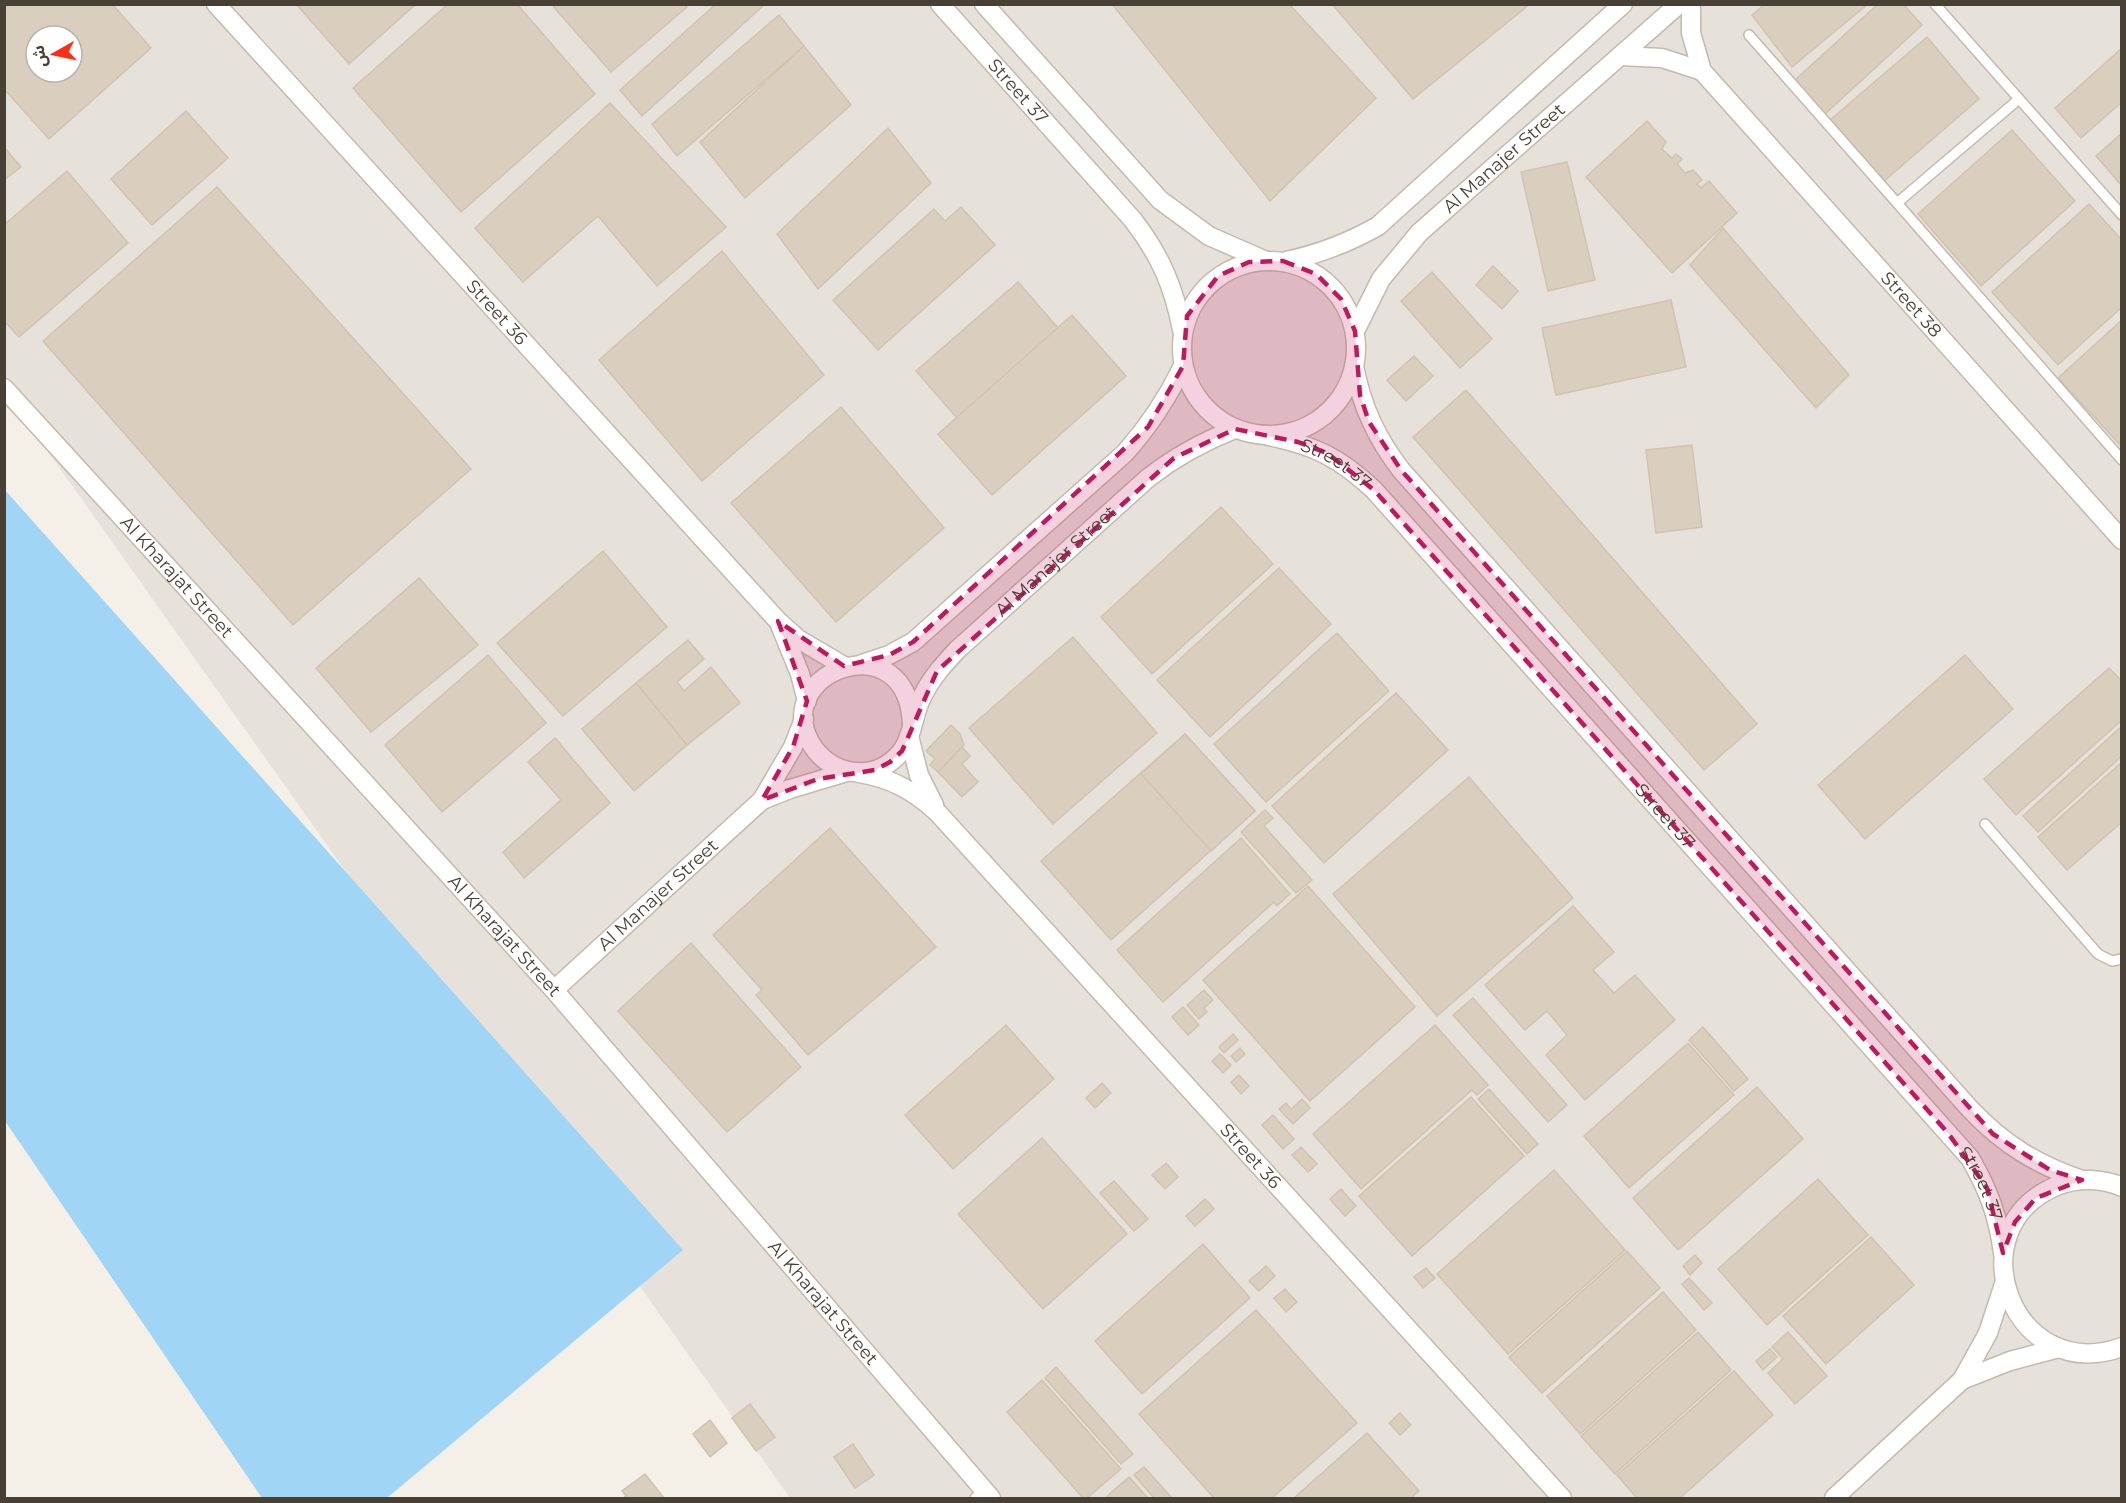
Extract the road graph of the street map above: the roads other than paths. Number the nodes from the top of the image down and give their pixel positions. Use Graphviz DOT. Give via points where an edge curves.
graph roads {
  1 [pos="216,4"];
  2 [pos="940,4"];
  3 [pos="984,4"];
  4 [pos="1603,4"];
  5 [pos="1623,4"];
  6 [pos="1679,4"];
  7 [pos="1691,4"];
  8 [pos="1935,4"];
  9 [pos="1601,25"];
  10 [pos="1749,35"];
  11 [pos="1620,56"];
  12 [pos="1702,71"];
  13 [pos="2019,99"];
  14 [pos="1898,203"];
  15 [pos="2121,215"];
  16 [pos="1274,261"];
  17 [pos="1354,332"];
  18 [pos="1183,333"];
  19 [pos="1183,366"];
  20 [pos="1354,366"];
  21 [pos="4,388"];
  22 [pos="1235,429"];
  23 [pos="1268,436"];
  24 [pos="2121,460"];
  25 [pos="2121,540"];
  26 [pos="778,621"];
  27 [pos="853,665"];
  28 [pos="805,710"];
  29 [pos="910,731"];
  30 [pos="853,772"];
  31 [pos="762,800"];
  32 [pos="937,812"];
  33 [pos="1985,824"];
  34 [pos="2121,959"];
  35 [pos="554,990"];
  36 [pos="2082,1180"];
  37 [pos="2120,1185"];
  38 [pos="2004,1253"];
  39 [pos="2004,1283"];
  40 [pos="2121,1347"];
  41 [pos="2059,1348"];
  42 [pos="2088,1353"];
  43 [pos="2121,1360"];
  44 [pos="1962,1380"];
  45 [pos="984,1496"];
  46 [pos="1562,1498"];
  47 [pos="1834,1498"];
  1 -- 26 [label="street, Street 36"];
  2 -- 18 [label="street, Street 37" via="1152,245 1170,282"];
  3 -- 16 [label="street, Street 37" via="1160,200 1209,236"];
  4 -- 9 [label="street"];
  5 -- 9 [label="street, Al Manajer Street"];
  6 -- 11 [label="street, Al Manajer Street"];
  7 -- 12 [label="street, Street 38" via="1691,33"];
  8 -- 13 [label="lane"];
  9 -- 16 [label="street, Al Manajer Street" via="1378,225 1349,243 1316,255"];
  10 -- 14 [label="lane"];
  11 -- 12 [label="street" via="1662,58"];
  11 -- 17 [label="street, Al Manajer Street" via="1419,233 1381,279"];
  12 -- 25 [label="street, Street 38"];
  13 -- 14 [label="lane"];
  13 -- 15 [label="lane"];
  14 -- 24 [label="lane"];
  16 -- 17 [label="street" via="1316,274 1329,285 1341,299"];
  16 -- 18 [label="street" via="1249,262 1218,276 1195,301"];
  17 -- 20 [label="street"];
  18 -- 19 [label="street"];
  19 -- 22 [label="street" via="1196,397 1214,416"];
  19 -- 27 [label="street, Al Manajer Street" via="1155,417 1125,453 913,642 889,655"];
  20 -- 23 [label="street" via="1341,398 1317,422 1293,432"];
  20 -- 36 [label="street, Street 37" via="1370,422 1401,470 1962,1100 1993,1134 2020,1154 2050,1170"];
  21 -- 35 [label="street, Al Kharajat Street"];
  22 -- 23 [label="street"];
  22 -- 29 [label="street, Al Manajer Street" via="1194,447 1148,478 957,650 937,671 921,697"];
  23 -- 38 [label="street, Street 37" via="1327,453 1374,490 1970,1158 1987,1188"];
  26 -- 27 [label="street, Street 36" via="798,639"];
  26 -- 28 [label="street, Street 36" via="790,647"];
  27 -- 28 [label="street" via="828,673 815,685"];
  27 -- 29 [label="street" via="879,668 894,678 911,708"];
  28 -- 30 [label="street" via="807,737 816,753 830,765"];
  28 -- 31 [label="street, Al Manajer Street" via="794,747"];
  29 -- 30 [label="street" via="902,751 890,762 875,770"];
  29 -- 32 [label="street, Street 36" via="920,775"];
  30 -- 31 [label="street, Al Manajer Street"];
  30 -- 32 [label="street, Street 36" via="893,781"];
  31 -- 35 [label="street, Al Manajer Street"];
  32 -- 46 [label="street, Street 36"];
  33 -- 34 [label="lane" via="2098,954 2112,961"];
  35 -- 45 [label="street, Al Kharajat Street"];
  36 -- 37 [label="street"];
  36 -- 38 [label="street" via="2050,1189 2036,1198 2015,1222"];
  38 -- 39 [label="street"];
  39 -- 41 [label="street" via="2023,1323"];
  39 -- 44 [label="street" via="1988,1334"];
  40 -- 42 [label="street"];
  41 -- 42 [label="street"];
  41 -- 44 [label="street" via="2010,1361"];
  42 -- 43 [label="street"];
  44 -- 47 [label="street"];
}
